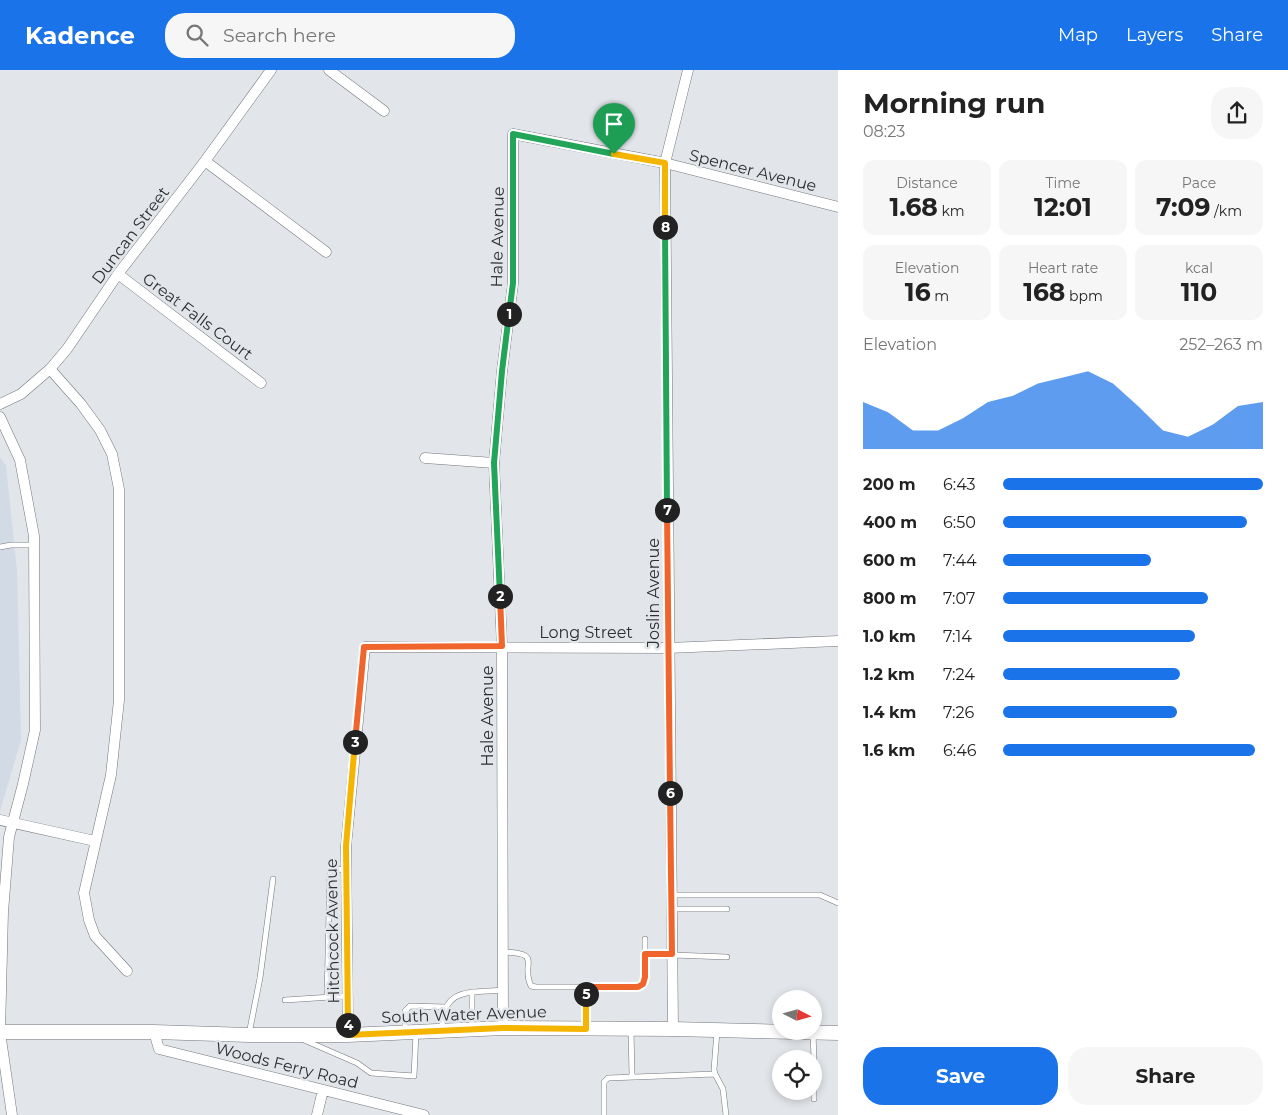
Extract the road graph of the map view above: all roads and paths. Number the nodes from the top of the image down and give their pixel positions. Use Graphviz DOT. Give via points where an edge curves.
graph roads {
  1 [pos="272,70"];
  2 [pos="329,70"];
  3 [pos="688,70"];
  4 [pos="384,111"];
  5 [pos="513,134"];
  6 [pos="205,161"];
  7 [pos="665,163"];
  8 [pos="838,207"];
  9 [pos="326,252"];
  10 [pos="118,274"];
  11 [pos="50,369"];
  12 [pos="260,383"];
  13 [pos="0,404"];
  14 [pos="0,417"];
  15 [pos="425,458"];
  16 [pos="494,463"];
  17 [pos="34,545"];
  18 [pos="0,547"];
  19 [pos="838,641"];
  20 [pos="502,646"];
  21 [pos="364,647"];
  22 [pos="668,648"];
  23 [pos="0,820"];
  24 [pos="13,823"];
  25 [pos="95,842"];
  26 [pos="346,869"];
  27 [pos="272,879"];
  28 [pos="672,895"];
  29 [pos="838,903"];
  30 [pos="672,909"];
  31 [pos="727,909"];
  32 [pos="645,939"];
  33 [pos="503,952"];
  34 [pos="645,954"];
  35 [pos="672,954"];
  36 [pos="727,956"];
  37 [pos="127,971"];
  38 [pos="586,987"];
  39 [pos="503,990"];
  40 [pos="472,993"];
  41 [pos="348,996"];
  42 [pos="327,997"];
  43 [pos="285,1000"];
  44 [pos="445,1007"];
  45 [pos="503,1028"];
  46 [pos="586,1029"];
  47 [pos="631,1029"];
  48 [pos="673,1029"];
  49 [pos="472,1030"];
  50 [pos="442,1031"];
  51 [pos="717,1031"];
  52 [pos="0,1032"];
  53 [pos="154,1032"];
  54 [pos="410,1032"];
  55 [pos="772,1032"];
  56 [pos="822,1032"];
  57 [pos="838,1033"];
  58 [pos="249,1035"];
  59 [pos="293,1035"];
  60 [pos="348,1035"];
  61 [pos="715,1074"];
  62 [pos="632,1076"];
  63 [pos="323,1090"];
  64 [pos="12,1115"];
  65 [pos="316,1115"];
  66 [pos="424,1115"];
  67 [pos="604,1115"];
  68 [pos="726,1115"];
  1 -- 6 [label="street, Duncan Street"];
  2 -- 4 [label="street"];
  3 -- 7 [label="street, Joslin Avenue"];
  5 -- 7 [label="street, Spencer Avenue"];
  5 -- 16 [label="street, Hale Avenue" via="513,283"];
  6 -- 9 [label="street"];
  6 -- 10 [label="street, Duncan Street"];
  7 -- 8 [label="street, Spencer Avenue"];
  7 -- 22 [label="street, Joslin Avenue"];
  10 -- 11 [label="street, Duncan Street"];
  10 -- 12 [label="street, Great Falls Court"];
  11 -- 13 [label="street, Duncan Street" via="21,394"];
  11 -- 25 [label="street" via="100,430 112,454 119,489 119,700 111,775"];
  14 -- 17 [label="street" via="20,460"];
  15 -- 16 [label="street"];
  16 -- 20 [label="street, Hale Avenue"];
  17 -- 18 [label="lane"];
  17 -- 24 [label="street" via="34,730"];
  19 -- 22 [label="street, Long Street"];
  20 -- 21 [label="street, Long Street"];
  20 -- 22 [label="street, Long Street"];
  20 -- 33 [label="street, Hale Avenue"];
  21 -- 26 [label="street, Hitchcock Avenue"];
  22 -- 28 [label="street, Joslin Avenue"];
  23 -- 24 [label="street"];
  24 -- 25 [label="street"];
  24 -- 52 [label="street" via="3,912"];
  25 -- 37 [label="street" via="84,893 89,920 95,936"];
  26 -- 41 [label="street, Hitchcock Avenue"];
  26 -- 42 [label="lane" via="330,870"];
  27 -- 58 [label="lane" via="260,978"];
  28 -- 29 [label="lane" via="820,895"];
  28 -- 30 [label="street, Joslin Avenue"];
  30 -- 31 [label="lane"];
  30 -- 35 [label="street, Joslin Avenue"];
  32 -- 34 [label="lane"];
  33 -- 38 [label="lane" via="525,954 529,961 531,986"];
  33 -- 39 [label="street, Hale Avenue"];
  34 -- 35 [label="lane"];
  34 -- 38 [label="lane" via="645,977 638,987"];
  35 -- 36 [label="lane"];
  35 -- 48 [label="street, Joslin Avenue"];
  38 -- 46 [label="lane"];
  39 -- 40 [label="lane"];
  39 -- 45 [label="street, Hale Avenue"];
  40 -- 44 [label="lane" via="451,998"];
  40 -- 49 [label="lane"];
  41 -- 42 [label="lane"];
  41 -- 60 [label="street, Hitchcock Avenue"];
  42 -- 43 [label="lane"];
  44 -- 50 [label="lane"];
  44 -- 54 [label="lane" via="410,1006 405,1011"];
  45 -- 46 [label="main road, South Water Avenue"];
  45 -- 49 [label="main road, South Water Avenue"];
  46 -- 47 [label="main road, South Water Avenue"];
  47 -- 48 [label="main road, South Water Avenue"];
  47 -- 62 [label="lane"];
  48 -- 51 [label="main road, South Water Avenue"];
  49 -- 50 [label="main road, South Water Avenue"];
  50 -- 54 [label="main road, South Water Avenue"];
  51 -- 55 [label="main road, South Water Avenue"];
  51 -- 61 [label="lane"];
  52 -- 53 [label="main road, South Water Avenue"];
  52 -- 64 [label="street"];
  53 -- 58 [label="main road, South Water Avenue"];
  53 -- 63 [label="street, Woods Ferry Road" via="160,1048"];
  54 -- 59 [label="lane" via="414,1076 371,1072"];
  54 -- 60 [label="main road, South Water Avenue"];
  56 -- 57 [label="main road, South Water Avenue"];
  58 -- 59 [label="main road, South Water Avenue"];
  59 -- 60 [label="main road, South Water Avenue"];
  61 -- 62 [label="lane"];
  61 -- 68 [label="lane" via="724,1089"];
  62 -- 67 [label="lane" via="608,1078 604,1082"];
  63 -- 65 [label="street"];
  63 -- 66 [label="street, Woods Ferry Road"];
}
